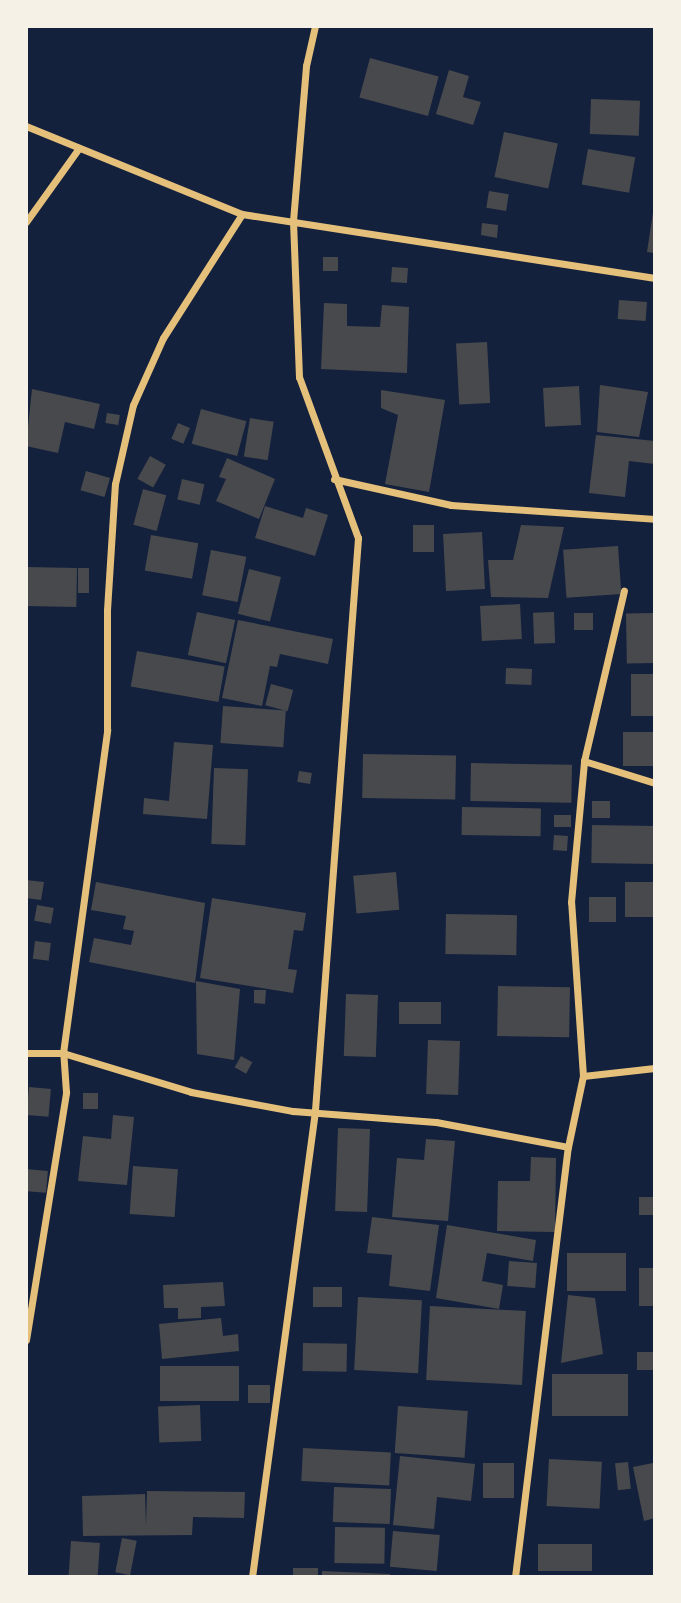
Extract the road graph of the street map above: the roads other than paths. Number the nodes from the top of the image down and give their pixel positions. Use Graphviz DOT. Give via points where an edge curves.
graph roads {
  1 [pos="316,26"];
  2 [pos="26,126"];
  3 [pos="79,148"];
  4 [pos="242,214"];
  5 [pos="293,221"];
  6 [pos="26,222"];
  7 [pos="655,278"];
  8 [pos="334,479"];
  9 [pos="655,519"];
  10 [pos="624,591"];
  11 [pos="584,761"];
  12 [pos="655,783"];
  13 [pos="26,1053"];
  14 [pos="63,1053"];
  15 [pos="655,1068"];
  16 [pos="583,1076"];
  17 [pos="315,1110"];
  18 [pos="568,1147"];
  19 [pos="26,1340"];
  20 [pos="251,1577"];
  21 [pos="515,1577"];
  1 -- 5 [label="street" via="306,66"];
  2 -- 3 [label="street"];
  3 -- 4 [label="street"];
  3 -- 6 [label="street"];
  4 -- 5 [label="street"];
  4 -- 14 [label="street" via="163,338 133,405 116,484 107,610 107,730"];
  5 -- 7 [label="street" via="451,250"];
  5 -- 8 [label="street" via="299,377"];
  8 -- 9 [label="street" via="451,505"];
  8 -- 17 [label="street" via="359,538"];
  10 -- 11 [label="street"];
  11 -- 12 [label="street"];
  11 -- 16 [label="street" via="571,902"];
  13 -- 14 [label="street"];
  14 -- 17 [label="street" via="191,1092 293,1111"];
  14 -- 19 [label="street" via="66,1092"];
  15 -- 16 [label="street"];
  16 -- 18 [label="street"];
  17 -- 18 [label="street" via="436,1122"];
  17 -- 20 [label="street"];
  18 -- 21 [label="street"];
}
